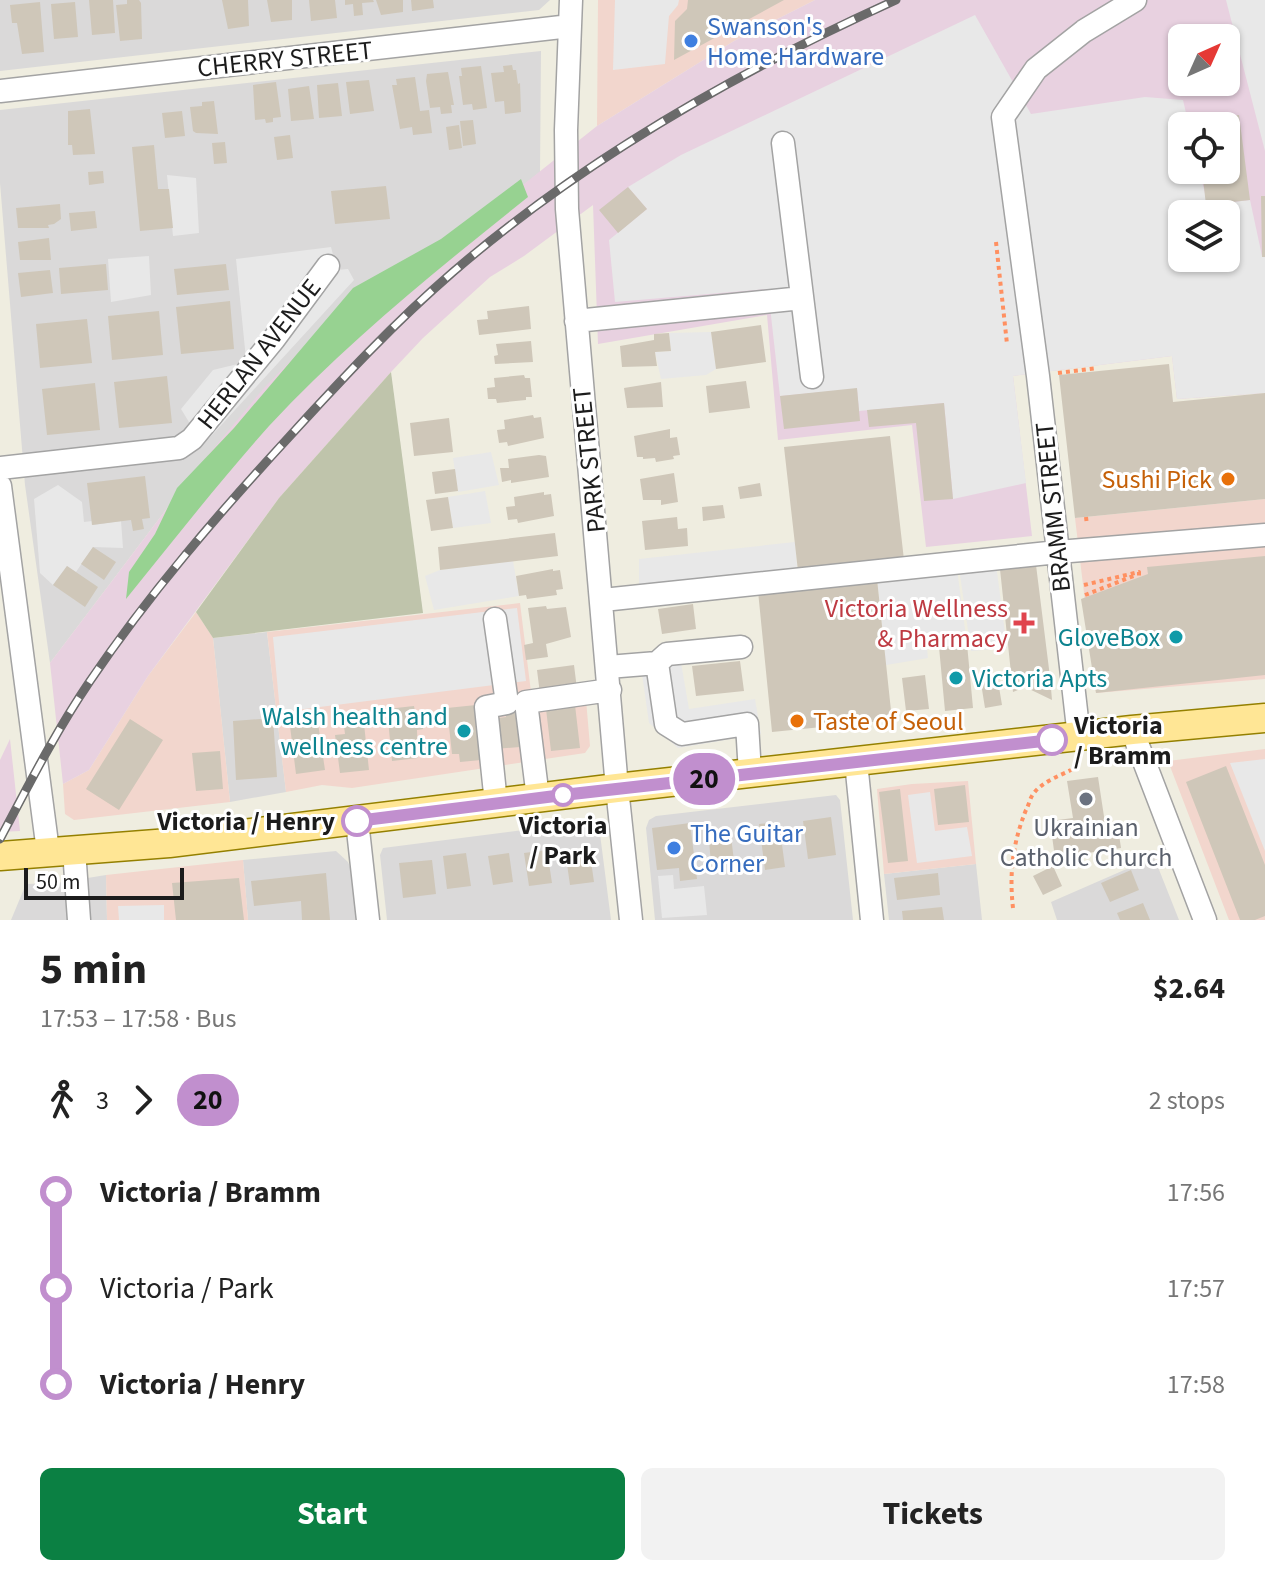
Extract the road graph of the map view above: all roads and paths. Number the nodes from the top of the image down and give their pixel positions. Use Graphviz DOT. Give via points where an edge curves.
graph roads {
  1 [pos="571,0"];
  2 [pos="1135,0"];
  3 [pos="570,26"];
  4 [pos="0,91"];
  5 [pos="783,143"];
  6 [pos="328,266"];
  7 [pos="802,298"];
  8 [pos="576,321"];
  9 [pos="1097,368"];
  10 [pos="1045,374"];
  11 [pos="812,377"];
  12 [pos="0,468"];
  13 [pos="0,486"];
  14 [pos="1086,517"];
  15 [pos="1087,525"];
  16 [pos="1265,535"];
  17 [pos="1058,552"];
  18 [pos="1077,587"];
  19 [pos="1079,597"];
  20 [pos="603,600"];
  21 [pos="495,619"];
  22 [pos="741,647"];
  23 [pos="657,663"];
  24 [pos="608,667"];
  25 [pos="610,690"];
  26 [pos="516,702"];
  27 [pos="1265,718"];
  28 [pos="1132,730"];
  29 [pos="1079,737"];
  30 [pos="856,762"];
  31 [pos="1071,770"];
  32 [pos="750,773"];
  33 [pos="617,788"];
  34 [pos="538,798"];
  35 [pos="496,803"];
  36 [pos="357,821"];
  37 [pos="61,850"];
  38 [pos="0,856"];
  39 [pos="1013,908"];
  40 [pos="79,920"];
  41 [pos="368,920"];
  42 [pos="631,920"];
  43 [pos="872,920"];
  44 [pos="1205,920"];
  1 -- 3 [label="street, PARK STREET"];
  2 -- 10 [label="street, BRAMM STREET" via="1036,69 1003,117"];
  3 -- 4 [label="street, CHERRY STREET"];
  3 -- 8 [label="street, PARK STREET" via="567,209"];
  5 -- 7 [label="street"];
  6 -- 12 [label="street, HERLAN AVENUE" via="247,373 179,448"];
  7 -- 8 [label="street"];
  7 -- 11 [label="street"];
  8 -- 20 [label="street, PARK STREET"];
  9 -- 10 [label="path"];
  10 -- 17 [label="street, BRAMM STREET"];
  13 -- 37 [label="street"];
  14 -- 15 [label="path"];
  16 -- 17 [label="street"];
  17 -- 20 [label="street"];
  17 -- 29 [label="street, BRAMM STREET"];
  18 -- 19 [label="path" via="1139,575"];
  20 -- 24 [label="street, PARK STREET"];
  21 -- 26 [label="street"];
  22 -- 23 [label="street" via="667,654"];
  23 -- 24 [label="street"];
  23 -- 32 [label="street" via="666,724 682,734 747,724"];
  24 -- 25 [label="street, PARK STREET"];
  25 -- 26 [label="street"];
  25 -- 33 [label="street, PARK STREET"];
  26 -- 34 [label="street"];
  26 -- 35 [label="street" via="486,707"];
  27 -- 28 [label="main road"];
  28 -- 29 [label="main road"];
  28 -- 44 [label="street"];
  29 -- 30 [label="main road"];
  30 -- 32 [label="main road"];
  30 -- 43 [label="street"];
  31 -- 39 [label="path" via="1034,793 1022,820 1012,853"];
  32 -- 33 [label="main road"];
  33 -- 34 [label="main road"];
  33 -- 42 [label="street, PARK STREET"];
  34 -- 35 [label="main road"];
  35 -- 36 [label="main road"];
  36 -- 37 [label="main road"];
  36 -- 41 [label="street"];
  37 -- 38 [label="main road"];
  37 -- 40 [label="street"];
}
